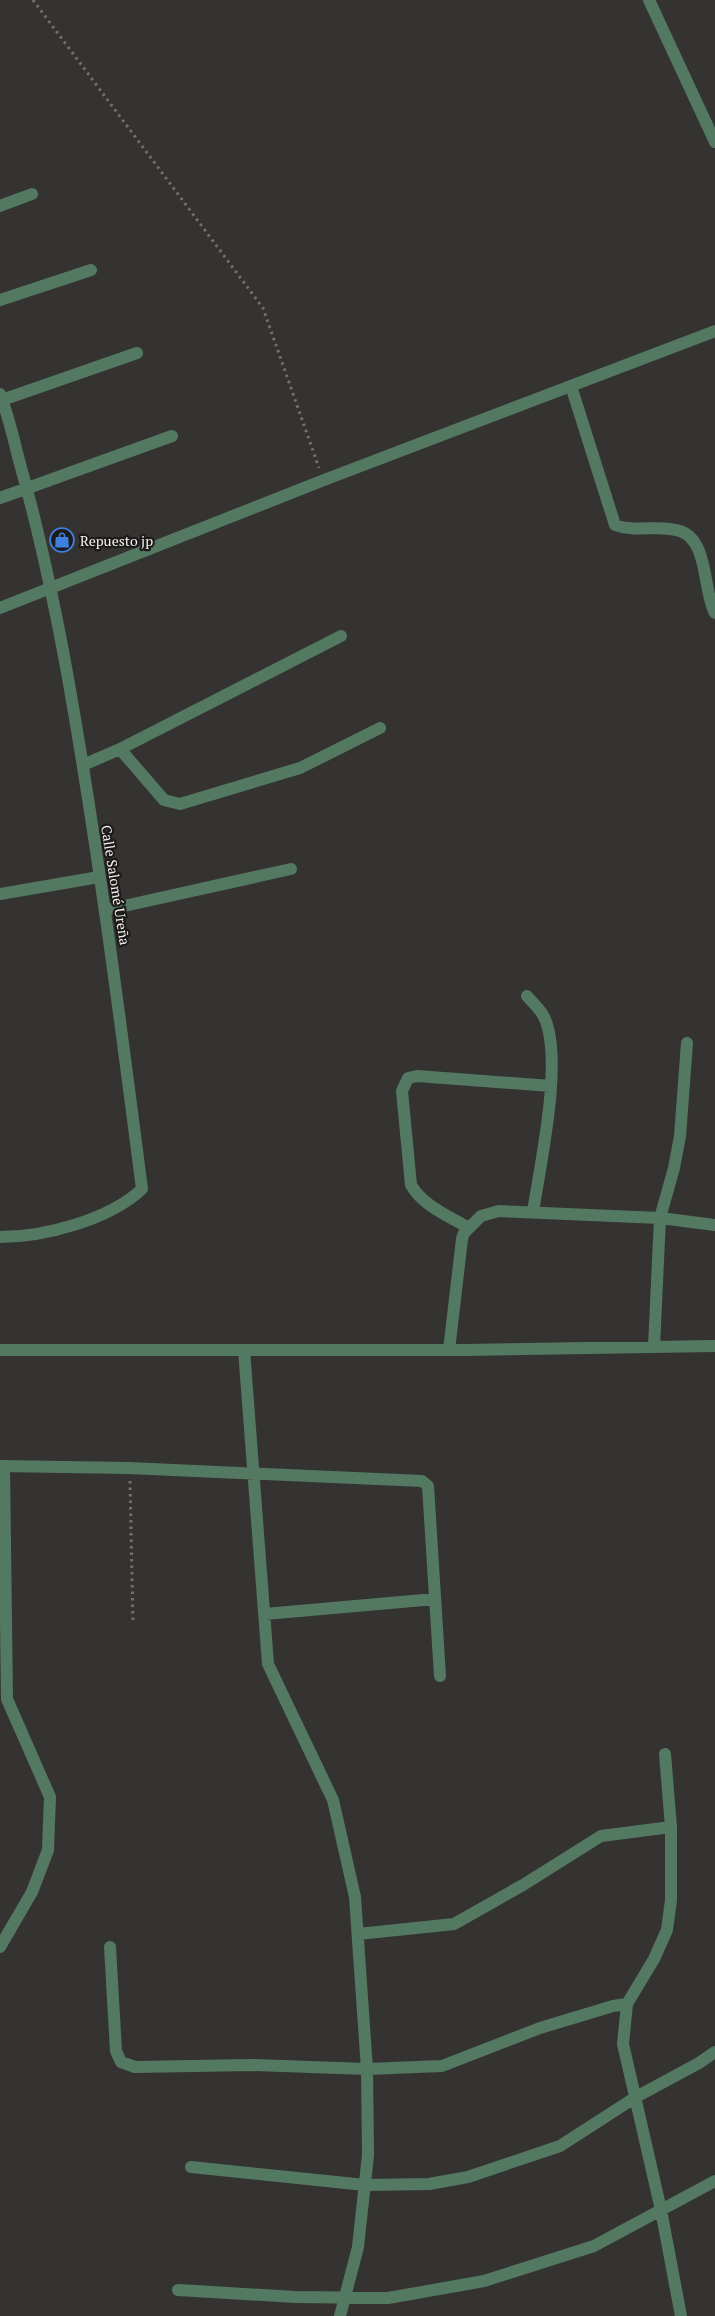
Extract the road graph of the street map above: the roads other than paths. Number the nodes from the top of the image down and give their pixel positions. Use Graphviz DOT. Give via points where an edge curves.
graph roads {
  1 [pos="649,0"];
  2 [pos="715,142"];
  3 [pos="32,194"];
  4 [pos="0,206"];
  5 [pos="91,270"];
  6 [pos="0,300"];
  7 [pos="715,331"];
  8 [pos="137,352"];
  9 [pos="571,386"];
  10 [pos="1,397"];
  11 [pos="172,436"];
  12 [pos="27,488"];
  13 [pos="0,498"];
  14 [pos="709,566"];
  15 [pos="52,587"];
  16 [pos="0,608"];
  17 [pos="715,615"];
  18 [pos="341,636"];
  19 [pos="380,728"];
  20 [pos="120,749"];
  21 [pos="84,765"];
  22 [pos="290,869"];
  23 [pos="99,877"];
  24 [pos="0,894"];
  25 [pos="106,910"];
  26 [pos="527,996"];
  27 [pos="687,1043"];
  28 [pos="551,1086"];
  29 [pos="533,1212"];
  30 [pos="660,1218"];
  31 [pos="715,1225"];
  32 [pos="469,1228"];
  33 [pos="0,1237"];
  34 [pos="715,1346"];
  35 [pos="654,1347"];
  36 [pos="0,1350"];
  37 [pos="244,1350"];
  38 [pos="449,1350"];
  39 [pos="2,1466"];
  40 [pos="254,1472"];
  41 [pos="435,1599"];
  42 [pos="265,1614"];
  43 [pos="440,1676"];
  44 [pos="3,1700"];
  45 [pos="665,1754"];
  46 [pos="671,1827"];
  47 [pos="358,1934"];
  48 [pos="0,1947"];
  49 [pos="110,1947"];
  50 [pos="627,2004"];
  51 [pos="715,2052"];
  52 [pos="367,2069"];
  53 [pos="636,2097"];
  54 [pos="191,2167"];
  55 [pos="715,2182"];
  56 [pos="365,2185"];
  57 [pos="661,2210"];
  58 [pos="178,2290"];
  59 [pos="344,2298"];
  60 [pos="340,2316"];
  61 [pos="681,2316"];
  1 -- 2 [label="street"];
  3 -- 4 [label="street"];
  5 -- 6 [label="street"];
  7 -- 9 [label="street"];
  8 -- 10 [label="street"];
  9 -- 14 [label="street" via="615,525 627,530 679,531 689,536"];
  9 -- 15 [label="street"];
  10 -- 12 [label="street, Calle Salomé Ureña"];
  11 -- 12 [label="street"];
  12 -- 13 [label="street"];
  12 -- 15 [label="street, Calle Salomé Ureña"];
  14 -- 17 [label="street"];
  15 -- 16 [label="street"];
  15 -- 21 [label="street, Calle Salomé Ureña"];
  18 -- 20 [label="street"];
  19 -- 20 [label="street" via="300,768 180,804 164,800"];
  20 -- 21 [label="street"];
  21 -- 23 [label="street, Calle Salomé Ureña"];
  22 -- 25 [label="street"];
  23 -- 24 [label="street"];
  23 -- 25 [label="street, Calle Salomé Ureña"];
  25 -- 33 [label="street, Calle Salomé Ureña" via="142,1189 98,1216 26,1237"];
  26 -- 28 [label="street" via="544,1016 549,1036"];
  27 -- 30 [label="street" via="680,1136"];
  28 -- 29 [label="street"];
  28 -- 32 [label="street" via="417,1076 408,1078 404,1084 411,1185 415,1193 430,1205"];
  29 -- 30 [label="street"];
  29 -- 32 [label="street" via="499,1211 481,1216"];
  30 -- 31 [label="street"];
  30 -- 35 [label="street"];
  32 -- 38 [label="street" via="462,1239"];
  34 -- 35 [label="street"];
  35 -- 38 [label="street"];
  36 -- 37 [label="street"];
  37 -- 38 [label="street"];
  37 -- 40 [label="street"];
  39 -- 40 [label="street"];
  39 -- 44 [label="street"];
  40 -- 41 [label="street" via="422,1481 428,1486"];
  40 -- 42 [label="street"];
  41 -- 42 [label="street"];
  41 -- 43 [label="street"];
  42 -- 47 [label="street" via="268,1664 332,1800 355,1897"];
  44 -- 48 [label="street" via="50,1797 48,1850 32,1892"];
  45 -- 46 [label="street"];
  46 -- 47 [label="street" via="600,1836 454,1924"];
  46 -- 50 [label="street" via="671,1900 667,1930"];
  47 -- 52 [label="street"];
  49 -- 52 [label="street" via="116,2051 121,2062 135,2067 251,2065"];
  50 -- 52 [label="street" via="540,2028 442,2066"];
  50 -- 53 [label="street" via="623,2044"];
  51 -- 53 [label="street" via="699,2064"];
  52 -- 56 [label="street"];
  53 -- 56 [label="street" via="560,2146 477,2174 429,2184"];
  53 -- 57 [label="street"];
  54 -- 56 [label="street"];
  55 -- 57 [label="street"];
  56 -- 59 [label="street" via="358,2247"];
  57 -- 59 [label="street" via="594,2246 484,2280 388,2298"];
  57 -- 61 [label="street"];
  58 -- 59 [label="street"];
  59 -- 60 [label="street"];
}
